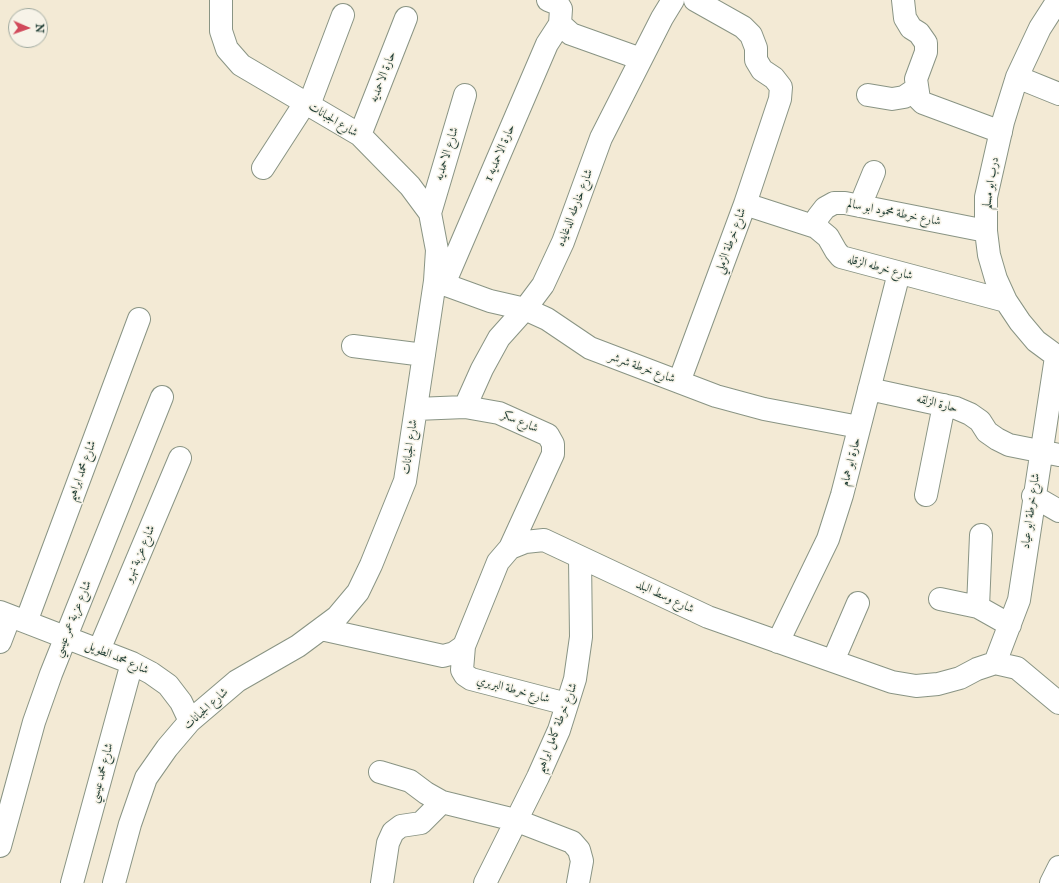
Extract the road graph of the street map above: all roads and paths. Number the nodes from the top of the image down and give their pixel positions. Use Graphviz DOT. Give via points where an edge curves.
graph roads {
  1 [pos="221,0"];
  2 [pos="548,0"];
  3 [pos="673,0"];
  4 [pos="695,0"];
  5 [pos="903,0"];
  6 [pos="1058,0"];
  7 [pos="343,15"];
  8 [pos="406,18"];
  9 [pos="560,24"];
  10 [pos="641,59"];
  11 [pos="1017,77"];
  12 [pos="916,89"];
  13 [pos="1059,94"];
  14 [pos="465,95"];
  15 [pos="868,95"];
  16 [pos="307,104"];
  17 [pos="1001,132"];
  18 [pos="360,135"];
  19 [pos="263,168"];
  20 [pos="874,172"];
  21 [pos="745,204"];
  22 [pos="860,206"];
  23 [pos="430,213"];
  24 [pos="816,227"];
  25 [pos="986,230"];
  26 [pos="899,273"];
  27 [pos="439,283"];
  28 [pos="1006,301"];
  29 [pos="525,309"];
  30 [pos="139,319"];
  31 [pos="352,346"];
  32 [pos="424,355"];
  33 [pos="1057,357"];
  34 [pos="679,382"];
  35 [pos="869,389"];
  36 [pos="162,398"];
  37 [pos="944,406"];
  38 [pos="465,407"];
  39 [pos="416,409"];
  40 [pos="860,427"];
  41 [pos="1050,453"];
  42 [pos="180,458"];
  43 [pos="926,495"];
  44 [pos="1034,496"];
  45 [pos="1059,511"];
  46 [pos="981,534"];
  47 [pos="510,548"];
  48 [pos="580,558"];
  49 [pos="940,599"];
  50 [pos="858,603"];
  51 [pos="978,607"];
  52 [pos="12,617"];
  53 [pos="1010,625"];
  54 [pos="321,629"];
  55 [pos="66,637"];
  56 [pos="0,642"];
  57 [pos="778,642"];
  58 [pos="464,646"];
  59 [pos="99,650"];
  60 [pos="833,661"];
  61 [pos="132,663"];
  62 [pos="995,663"];
  63 [pos="567,704"];
  64 [pos="1059,704"];
  65 [pos="190,721"];
  66 [pos="380,772"];
  67 [pos="442,802"];
  68 [pos="515,820"];
  69 [pos="0,846"];
  70 [pos="72,883"];
  71 [pos="114,883"];
  72 [pos="382,883"];
  73 [pos="485,883"];
  74 [pos="578,883"];
  1 -- 16 [label="street, شارع الجبانات" via="221,31 227,50 241,65"];
  2 -- 9 [label="street" via="558,4 561,9"];
  3 -- 10 [label="street, شارع خارطه الدغايده"];
  4 -- 21 [label="street, شارع خرطة الزملي" via="743,27 751,35 756,48 756,60 762,70 774,78 781,87 780,99"];
  5 -- 12 [label="street" via="905,18 926,43 926,52 916,78"];
  6 -- 11 [label="street, درب ابو مسلم" via="1040,28"];
  7 -- 16 [label="street"];
  8 -- 18 [label="street, حارة الاحمديه"];
  9 -- 10 [label="street" via="571,34"];
  9 -- 27 [label="street, حارة الاحمديه 1" via="547,44"];
  10 -- 29 [label="street, شارع خارطه الدغايده" via="601,138 563,242 543,285"];
  11 -- 13 [label="street"];
  11 -- 17 [label="street, درب ابو مسلم"];
  12 -- 15 [label="street" via="904,97 892,99"];
  12 -- 17 [label="street" via="923,103"];
  14 -- 23 [label="street, شارع الاحمديه"];
  16 -- 18 [label="street, شارع الجبانات"];
  16 -- 19 [label="street"];
  17 -- 25 [label="street, درب ابو مسلم" via="986,197"];
  18 -- 23 [label="street, شارع الجبانات" via="410,186"];
  20 -- 22 [label="street"];
  21 -- 24 [label="street, شارع خرطه الزقله"];
  21 -- 34 [label="street, شارع خرطة الزملي"];
  22 -- 24 [label="street, شارع خرطة محمود ابو سالم" via="834,203 825,208 818,217"];
  22 -- 25 [label="street, شارع خرطة محمود ابو سالم"];
  23 -- 27 [label="street, شارع الجبانات" via="437,250"];
  24 -- 26 [label="street, شارع خرطه الزقله" via="828,237 841,257"];
  25 -- 28 [label="street, درب ابو مسلم" via="996,279"];
  26 -- 28 [label="street, شارع خرطه الزقله"];
  26 -- 35 [label="street, حارة ابو همام"];
  27 -- 29 [label="street, شارع خرطة شرشر" via="490,301"];
  27 -- 32 [label="street, شارع الجبانات"];
  28 -- 33 [label="street, درب ابو مسلم" via="1032,336"];
  29 -- 34 [label="street, شارع خرطة شرشر" via="547,319 590,348"];
  29 -- 38 [label="street, شارع خارطه الدغايده" via="499,338"];
  30 -- 52 [label="street, شارع محمد ابراهيم"];
  31 -- 32 [label="street"];
  32 -- 39 [label="street, شارع الجبانات"];
  33 -- 41 [label="street, شارع خرطة ابو عياد"];
  34 -- 40 [label="street, شارع خرطة شرشر" via="716,396 764,408"];
  35 -- 37 [label="street, حارة الزلقه"];
  35 -- 40 [label="street, حارة ابو همام"];
  36 -- 55 [label="street, شارع عزبة عمر عيسي"];
  37 -- 41 [label="street, حارة الزلقه" via="970,414 980,421 987,432 1009,445"];
  37 -- 43 [label="street"];
  38 -- 39 [label="street, شارع سكر"];
  38 -- 47 [label="street, شارع سكر" via="499,413 519,421 548,435 553,444 553,454"];
  39 -- 54 [label="street, شارع الجبانات" via="405,481 371,565 358,592 337,617"];
  40 -- 57 [label="street, حارة ابو همام" via="828,538"];
  41 -- 44 [label="street, شارع خرطة ابو عياد"];
  42 -- 59 [label="street, شارع عزبة نهرو"];
  44 -- 45 [label="street"];
  44 -- 53 [label="street, شارع خرطة ابو عياد" via="1019,600"];
  46 -- 51 [label="street"];
  47 -- 48 [label="street, شارع وسط البلد" via="525,542 544,540"];
  47 -- 58 [label="street" via="498,562"];
  48 -- 57 [label="street, شارع وسط البلد" via="708,617"];
  48 -- 63 [label="street, شارع خرطة كامل ابراهيم" via="581,637 575,679"];
  49 -- 51 [label="street"];
  50 -- 60 [label="street"];
  51 -- 53 [label="street"];
  52 -- 55 [label="street, شارع محمد الطويل"];
  52 -- 56 [label="street, شارع محمد ابراهيم"];
  53 -- 62 [label="street, شارع خرطة ابو عياد"];
  54 -- 58 [label="street" via="443,656 454,653"];
  54 -- 65 [label="street, شارع الجبانات" via="298,646 237,681"];
  55 -- 59 [label="street, شارع محمد الطويل"];
  55 -- 69 [label="street, شارع عزبة عمر عيسي" via="34,722"];
  57 -- 60 [label="street, شارع وسط البلد"];
  58 -- 63 [label="street, شارع خرطة البربري" via="462,670 471,679"];
  59 -- 61 [label="street, شارع محمد الطويل"];
  60 -- 62 [label="street, شارع وسط البلد" via="892,682 916,686 960,678"];
  61 -- 65 [label="street, شارع محمد الطويل" via="168,685 181,702"];
  61 -- 70 [label="street, شارع محمد عيسي"];
  62 -- 64 [label="street" via="1017,668"];
  63 -- 68 [label="street, شارع خرطة كامل ابراهيم" via="538,777"];
  65 -- 71 [label="street, شارع الجبانات" via="146,778"];
  66 -- 67 [label="street" via="410,781"];
  67 -- 68 [label="street"];
  67 -- 72 [label="street" via="421,822 401,826 393,832 388,843"];
  68 -- 73 [label="street, شارع خرطة كامل ابراهيم"];
  68 -- 74 [label="street" via="572,842 579,850 582,860"];
}
